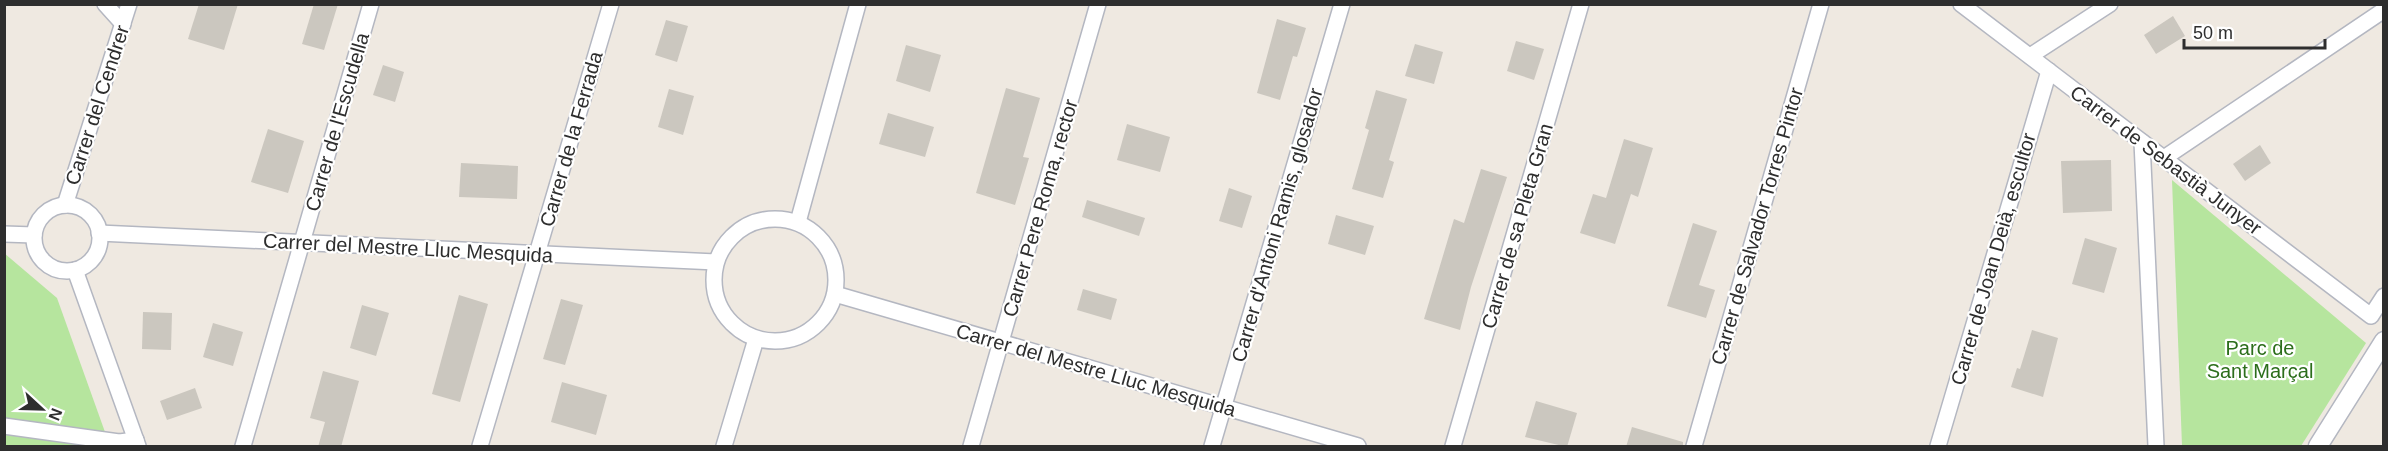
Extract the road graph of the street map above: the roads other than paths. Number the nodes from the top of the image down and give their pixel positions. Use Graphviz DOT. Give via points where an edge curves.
graph roads {
  1 [pos="105,4"];
  2 [pos="129,4"];
  3 [pos="371,4"];
  4 [pos="611,4"];
  5 [pos="858,4"];
  6 [pos="1098,4"];
  7 [pos="1342,4"];
  8 [pos="1581,4"];
  9 [pos="1821,4"];
  10 [pos="1962,4"];
  11 [pos="2110,4"];
  12 [pos="2384,10"];
  13 [pos="123,24"];
  14 [pos="2030,56"];
  15 [pos="2049,71"];
  16 [pos="2142,142"];
  17 [pos="2164,158"];
  18 [pos="65,205"];
  19 [pos="798,222"];
  20 [pos="99,233"];
  21 [pos="4,234"];
  22 [pos="34,234"];
  23 [pos="301,243"];
  24 [pos="538,254"];
  25 [pos="716,262"];
  26 [pos="75,270"];
  27 [pos="835,294"];
  28 [pos="2384,296"];
  29 [pos="756,339"];
  30 [pos="2384,341"];
  31 [pos="1002,343"];
  32 [pos="1224,407"];
  33 [pos="4,426"];
  34 [pos="137,443"];
  35 [pos="243,447"];
  36 [pos="480,447"];
  37 [pos="724,447"];
  38 [pos="971,447"];
  39 [pos="1212,447"];
  40 [pos="1358,447"];
  41 [pos="1453,447"];
  42 [pos="1694,447"];
  43 [pos="1938,447"];
  44 [pos="2156,447"];
  45 [pos="2318,447"];
  1 -- 13 [label="street"];
  2 -- 13 [label="street, Carrer del Cendrer"];
  3 -- 23 [label="street, Carrer de l'Escudella"];
  4 -- 24 [label="street, Carrer de la Ferrada"];
  5 -- 19 [label="street"];
  6 -- 31 [label="street, Carrer Pere Roma, rector"];
  7 -- 32 [label="street, Carrer d'Antoni Ramis, glosador"];
  8 -- 41 [label="street, Carrer de sa Pleta Gran"];
  9 -- 42 [label="street, Carrer de Salvador Torres Pintor"];
  10 -- 14 [label="street, Carrer de Sebastià Junyer"];
  11 -- 14 [label="street"];
  12 -- 17 [label="street"];
  13 -- 18 [label="street, Carrer del Cendrer"];
  14 -- 15 [label="street, Carrer de Sebastià Junyer"];
  15 -- 16 [label="street, Carrer de Sebastià Junyer"];
  15 -- 43 [label="street, Carrer de Joan Deià, escultor"];
  16 -- 17 [label="street, Carrer de Sebastià Junyer"];
  16 -- 44 [label="street"];
  17 -- 28 [label="street, Carrer de Sebastià Junyer" via="2371,316"];
  18 -- 20 [label="street" via="84,210"];
  18 -- 22 [label="street" via="41,218"];
  19 -- 25 [label="street" via="758,220 739,229"];
  19 -- 27 [label="street" via="814,231 834,259"];
  20 -- 23 [label="street, Carrer del Mestre Lluc Mesquida"];
  20 -- 26 [label="street" via="97,252"];
  21 -- 22 [label="street"];
  22 -- 26 [label="street" via="35,245 46,263"];
  23 -- 24 [label="street, Carrer del Mestre Lluc Mesquida"];
  23 -- 35 [label="street, Carrer de l'Escudella"];
  24 -- 25 [label="street, Carrer del Mestre Lluc Mesquida"];
  24 -- 36 [label="street, Carrer de la Ferrada"];
  25 -- 29 [label="street" via="717,300 733,323"];
  26 -- 34 [label="street"];
  27 -- 29 [label="street" via="827,313 814,328 796,338 776,342"];
  27 -- 31 [label="street, Carrer del Mestre Lluc Mesquida"];
  29 -- 37 [label="street"];
  30 -- 45 [label="street"];
  31 -- 32 [label="street, Carrer del Mestre Lluc Mesquida"];
  31 -- 38 [label="street, Carrer Pere Roma, rector"];
  32 -- 39 [label="street, Carrer d'Antoni Ramis, glosador"];
  32 -- 40 [label="street, Carrer del Mestre Lluc Mesquida"];
  33 -- 34 [label="street"];
}
